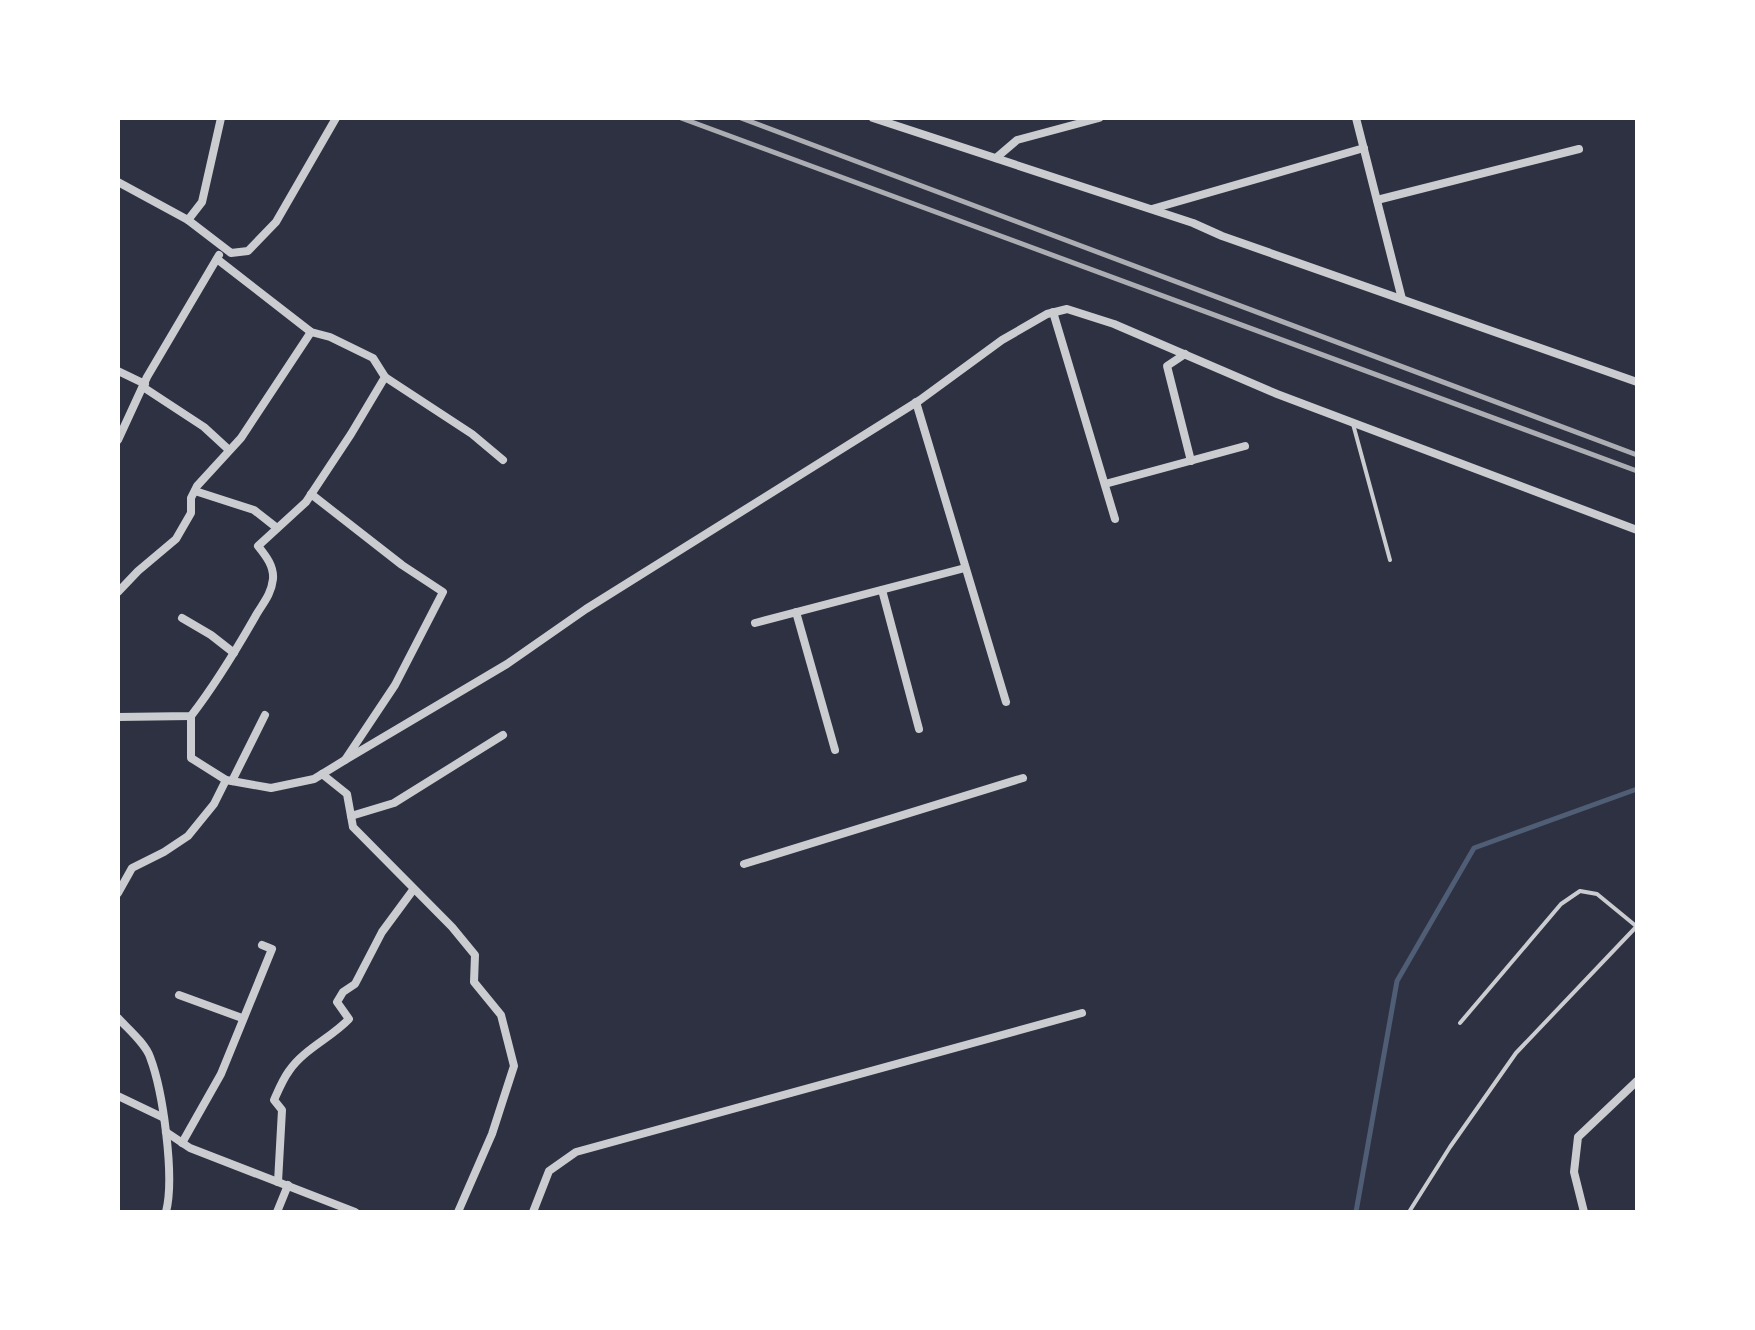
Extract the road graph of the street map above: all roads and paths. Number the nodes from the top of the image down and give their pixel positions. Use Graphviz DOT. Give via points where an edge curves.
graph roads {
  1 [pos="221,118"];
  2 [pos="336,118"];
  3 [pos="873,118"];
  4 [pos="1099,118"];
  5 [pos="1356,118"];
  6 [pos="1364,148"];
  7 [pos="1579,149"];
  8 [pos="996,158"];
  9 [pos="118,182"];
  10 [pos="1377,200"];
  11 [pos="1152,209"];
  12 [pos="188,220"];
  13 [pos="224,248"];
  14 [pos="217,259"];
  15 [pos="1402,299"];
  16 [pos="1053,312"];
  17 [pos="311,332"];
  18 [pos="1185,354"];
  19 [pos="118,371"];
  20 [pos="385,377"];
  21 [pos="1637,382"];
  22 [pos="144,386"];
  23 [pos="916,402"];
  24 [pos="1352,422"];
  25 [pos="118,440"];
  26 [pos="1245,446"];
  27 [pos="229,450"];
  28 [pos="503,460"];
  29 [pos="1191,461"];
  30 [pos="1105,484"];
  31 [pos="195,491"];
  32 [pos="311,494"];
  33 [pos="1115,519"];
  34 [pos="277,528"];
  35 [pos="1637,530"];
  36 [pos="1390,560"];
  37 [pos="965,568"];
  38 [pos="882,590"];
  39 [pos="118,592"];
  40 [pos="796,612"];
  41 [pos="182,618"];
  42 [pos="755,623"];
  43 [pos="234,653"];
  44 [pos="1006,702"];
  45 [pos="265,715"];
  46 [pos="191,716"];
  47 [pos="118,717"];
  48 [pos="919,729"];
  49 [pos="503,735"];
  50 [pos="835,750"];
  51 [pos="345,760"];
  52 [pos="322,774"];
  53 [pos="1023,778"];
  54 [pos="229,780"];
  55 [pos="351,816"];
  56 [pos="744,864"];
  57 [pos="413,890"];
  58 [pos="118,893"];
  59 [pos="1637,926"];
  60 [pos="262,945"];
  61 [pos="179,995"];
  62 [pos="1082,1013"];
  63 [pos="118,1018"];
  64 [pos="242,1018"];
  65 [pos="1460,1023"];
  66 [pos="1637,1081"];
  67 [pos="119,1099"];
  68 [pos="164,1118"];
  69 [pos="166,1132"];
  70 [pos="182,1143"];
  71 [pos="278,1182"];
  72 [pos="288,1185"];
  73 [pos="166,1212"];
  74 [pos="277,1212"];
  75 [pos="355,1212"];
  76 [pos="458,1212"];
  77 [pos="533,1212"];
  78 [pos="1409,1212"];
  79 [pos="1584,1212"];
  1 -- 12 [label="street" via="202,202"];
  2 -- 13 [label="street" via="276,222 248,251 231,253"];
  3 -- 8 [label="street"];
  4 -- 8 [label="street" via="1017,140"];
  5 -- 6 [label="street"];
  6 -- 10 [label="street"];
  6 -- 11 [label="street"];
  7 -- 10 [label="street"];
  8 -- 11 [label="street"];
  9 -- 12 [label="street"];
  10 -- 15 [label="street"];
  11 -- 15 [label="street"];
  12 -- 13 [label="street"];
  13 -- 14 [label="street"];
  14 -- 17 [label="street"];
  14 -- 22 [label="street"];
  15 -- 21 [label="street"];
  16 -- 18 [label="street" via="1067,309"];
  16 -- 23 [label="street" via="1002,340"];
  16 -- 30 [label="street"];
  17 -- 20 [label="street" via="373,358"];
  17 -- 27 [label="street"];
  18 -- 24 [label="street"];
  18 -- 29 [label="street" via="1167,366"];
  19 -- 22 [label="street"];
  20 -- 28 [label="street"];
  20 -- 32 [label="street"];
  22 -- 25 [label="street"];
  22 -- 27 [label="street"];
  23 -- 37 [label="street"];
  23 -- 51 [label="street" via="507,664"];
  24 -- 35 [label="street"];
  24 -- 36 [label="lane"];
  26 -- 29 [label="street"];
  27 -- 31 [label="street"];
  29 -- 30 [label="street"];
  30 -- 33 [label="street"];
  31 -- 34 [label="street" via="254,510"];
  31 -- 39 [label="street" via="191,513 176,539"];
  32 -- 34 [label="street"];
  32 -- 51 [label="street" via="443,592 395,685"];
  34 -- 43 [label="street" via="258,546 273,576 268,599"];
  37 -- 38 [label="street"];
  37 -- 44 [label="street"];
  38 -- 40 [label="street"];
  38 -- 48 [label="street"];
  40 -- 42 [label="street"];
  40 -- 50 [label="street"];
  41 -- 43 [label="street"];
  43 -- 46 [label="street"];
  45 -- 54 [label="street"];
  46 -- 47 [label="street"];
  46 -- 54 [label="street" via="191,758"];
  49 -- 55 [label="street" via="394,803"];
  51 -- 52 [label="street"];
  52 -- 54 [label="street" via="271,788"];
  52 -- 55 [label="street" via="347,794"];
  53 -- 56 [label="street"];
  54 -- 58 [label="street" via="188,836 132,868"];
  55 -- 57 [label="street" via="353,827"];
  57 -- 71 [label="street" via="382,932 355,984 337,1002 349,1019 289,1070 274,1100 282,1110"];
  57 -- 76 [label="street" via="475,955 474,982 501,1015 514,1066"];
  59 -- 65 [label="lane" via="1597,894 1580,891 1561,904"];
  59 -- 78 [label="lane" via="1516,1053"];
  60 -- 64 [label="street" via="272,949"];
  61 -- 64 [label="street"];
  62 -- 77 [label="street" via="576,1152 549,1171"];
  63 -- 68 [label="street" via="150,1054"];
  64 -- 70 [label="street" via="221,1074"];
  66 -- 79 [label="street" via="1578,1137 1574,1172"];
  67 -- 68 [label="street"];
  68 -- 69 [label="street"];
  69 -- 70 [label="street"];
  69 -- 73 [label="street"];
  70 -- 71 [label="street"];
  71 -- 72 [label="street"];
  72 -- 74 [label="street"];
  72 -- 75 [label="street"];
}
